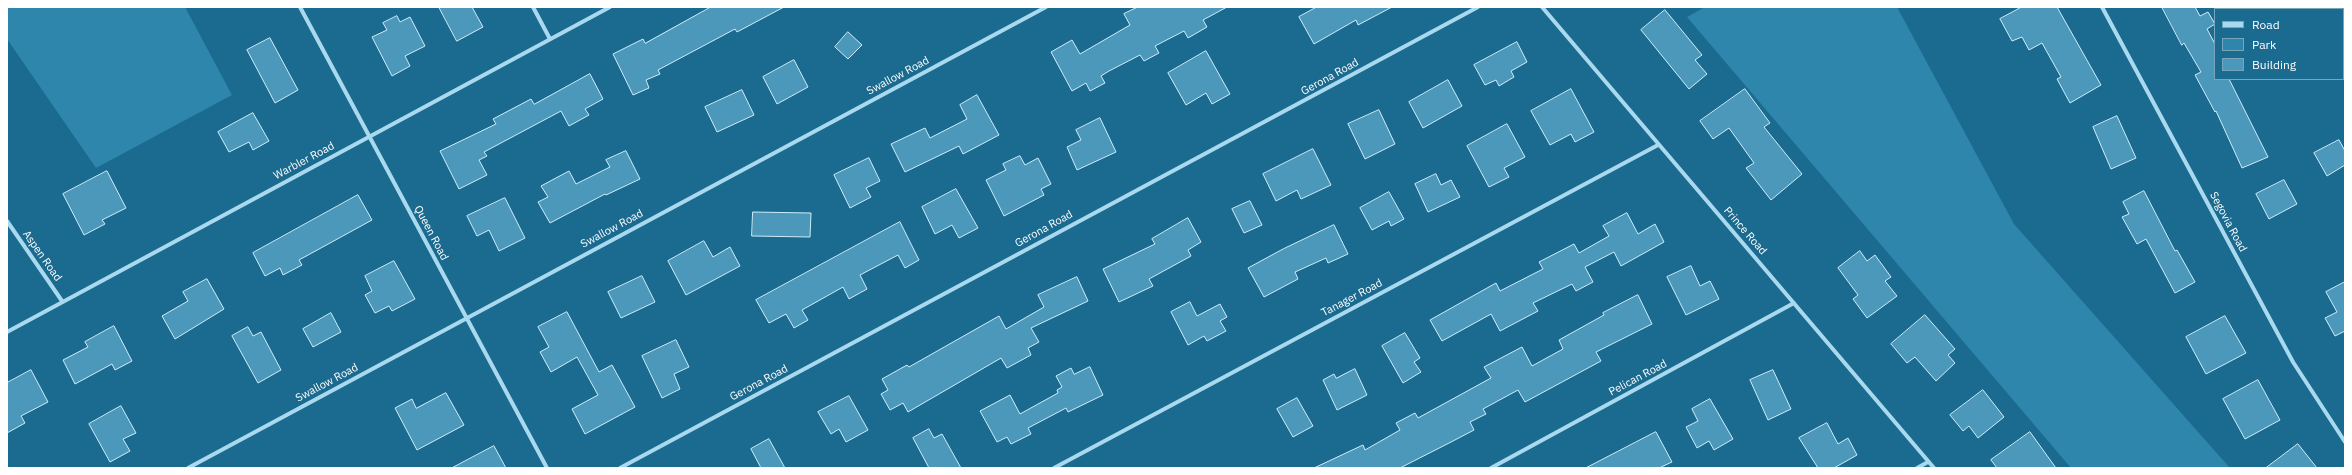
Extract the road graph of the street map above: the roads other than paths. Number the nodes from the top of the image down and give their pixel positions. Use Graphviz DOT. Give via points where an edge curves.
graph roads {
  1 [pos="300,7"];
  2 [pos="533,7"];
  3 [pos="610,7"];
  4 [pos="1046,7"];
  5 [pos="1478,7"];
  6 [pos="1542,7"];
  7 [pos="2102,7"];
  8 [pos="550,39"];
  9 [pos="369,136"];
  10 [pos="1658,144"];
  11 [pos="7,221"];
  12 [pos="62,301"];
  13 [pos="1794,302"];
  14 [pos="466,318"];
  15 [pos="7,332"];
  16 [pos="2345,442"];
  17 [pos="1928,462"];
  18 [pos="188,468"];
  19 [pos="547,468"];
  20 [pos="620,468"];
  21 [pos="1054,468"];
  22 [pos="1491,468"];
  23 [pos="1916,468"];
  24 [pos="1934,468"];
  1 -- 9 [label="street, Queen Road"];
  2 -- 8 [label="street"];
  3 -- 8 [label="street, Warbler Road"];
  4 -- 14 [label="street, Swallow Road"];
  5 -- 20 [label="street, Gerona Road"];
  6 -- 10 [label="street, Prince Road"];
  7 -- 16 [label="street, Segovia Road" via="2293,362"];
  8 -- 9 [label="street, Warbler Road"];
  9 -- 12 [label="street, Warbler Road"];
  9 -- 14 [label="street, Queen Road"];
  10 -- 13 [label="street, Prince Road"];
  10 -- 21 [label="street, Tanager Road"];
  11 -- 12 [label="street, Aspen Road"];
  12 -- 15 [label="street, Warbler Road"];
  13 -- 17 [label="street, Prince Road"];
  13 -- 22 [label="street, Pelican Road"];
  14 -- 18 [label="street, Swallow Road"];
  14 -- 19 [label="street, Queen Road"];
  17 -- 23 [label="street"];
  17 -- 24 [label="street, Prince Road"];
}
